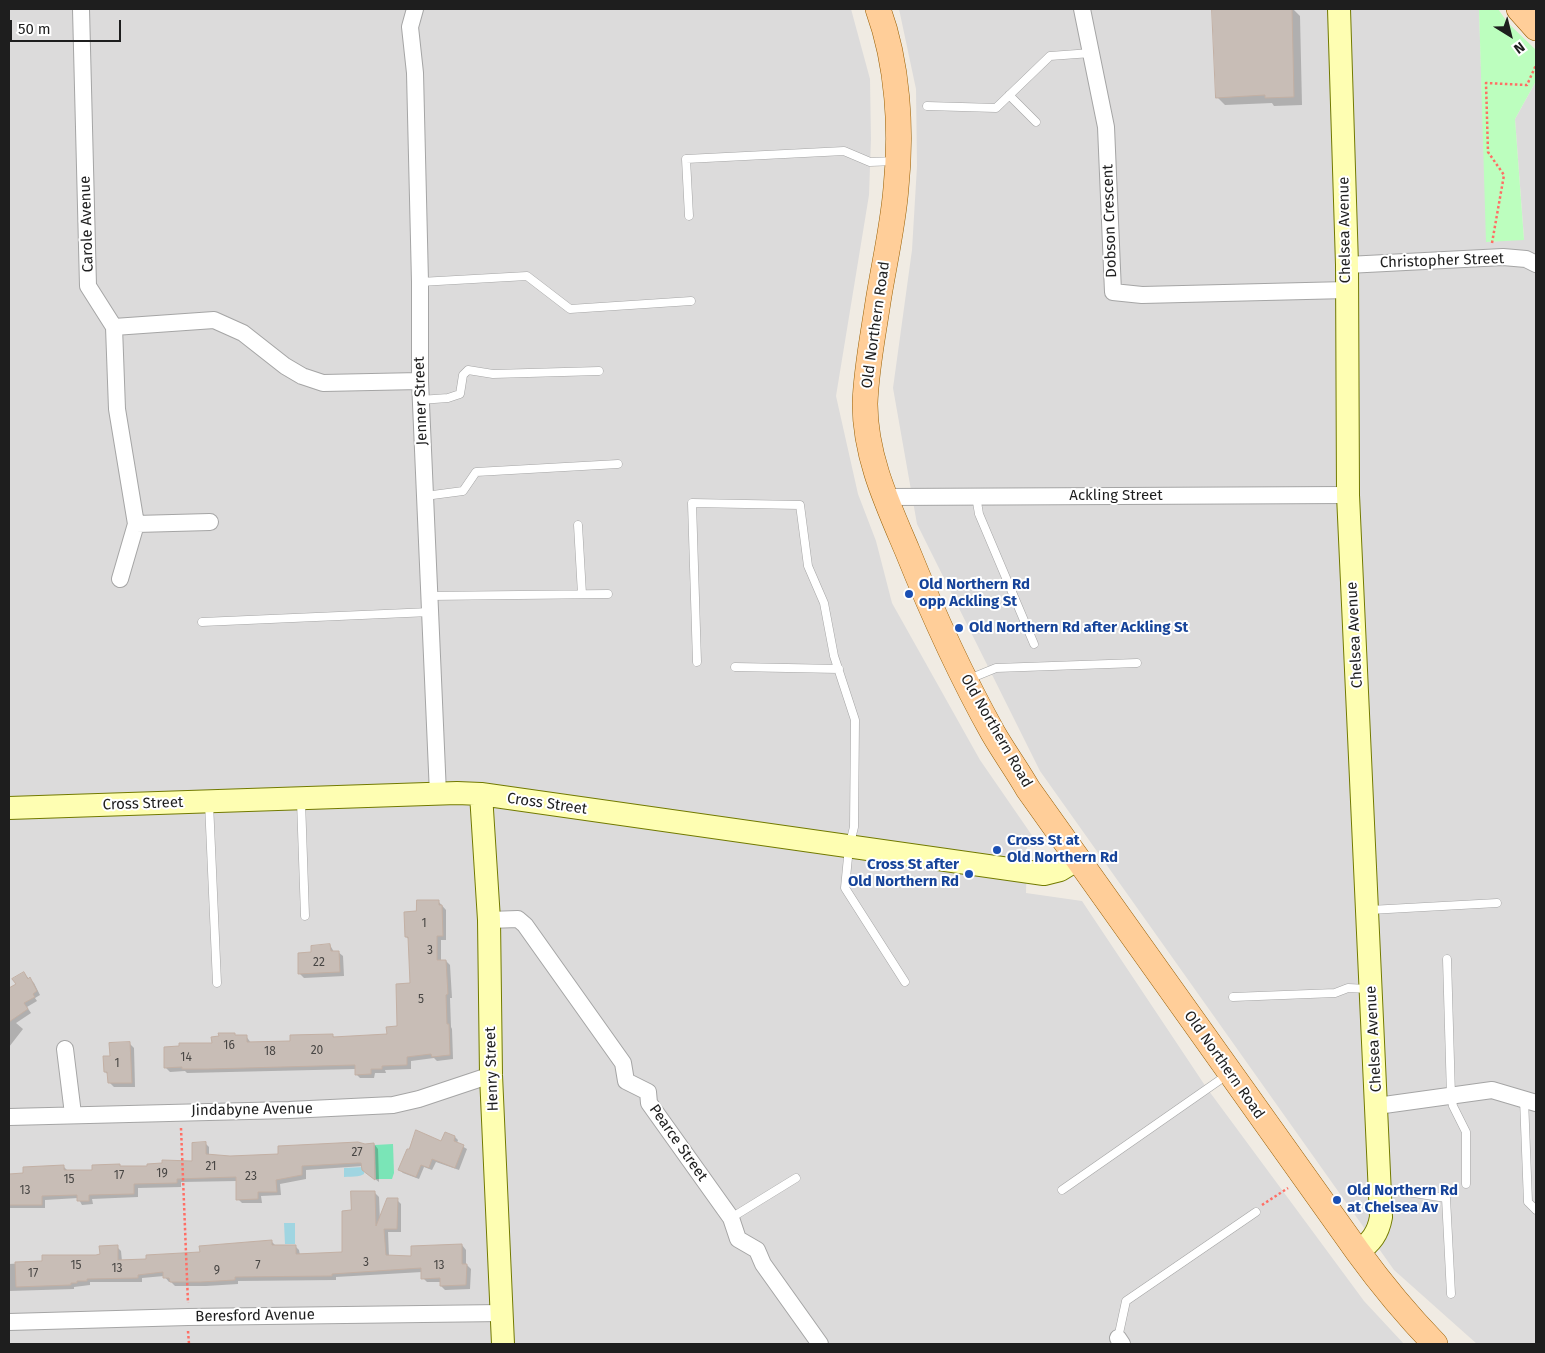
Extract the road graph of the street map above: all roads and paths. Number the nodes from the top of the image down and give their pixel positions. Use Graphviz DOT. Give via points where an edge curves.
graph roads {
  1 [pos="81,9"];
  2 [pos="415,9"];
  3 [pos="878,9"];
  4 [pos="1082,9"];
  5 [pos="1339,9"];
  6 [pos="1519,9"];
  7 [pos="1536,28"];
  8 [pos="1091,53"];
  9 [pos="1536,65"];
  10 [pos="1009,95"];
  11 [pos="927,106"];
  12 [pos="1036,122"];
  13 [pos="898,161"];
  14 [pos="689,216"];
  15 [pos="1489,258"];
  16 [pos="1536,264"];
  17 [pos="1347,265"];
  18 [pos="420,282"];
  19 [pos="1347,290"];
  20 [pos="691,301"];
  21 [pos="114,327"];
  22 [pos="598,371"];
  23 [pos="420,380"];
  24 [pos="420,400"];
  25 [pos="618,464"];
  26 [pos="1348,495"];
  27 [pos="425,496"];
  28 [pos="976,496"];
  29 [pos="884,497"];
  30 [pos="210,522"];
  31 [pos="136,524"];
  32 [pos="578,525"];
  33 [pos="120,579"];
  34 [pos="582,594"];
  35 [pos="608,594"];
  36 [pos="429,604"];
  37 [pos="202,622"];
  38 [pos="1034,644"];
  39 [pos="697,662"];
  40 [pos="1137,663"];
  41 [pos="735,667"];
  42 [pos="839,669"];
  43 [pos="966,680"];
  44 [pos="438,794"];
  45 [pos="481,794"];
  46 [pos="301,798"];
  47 [pos="209,801"];
  48 [pos="9,808"];
  49 [pos="849,847"];
  50 [pos="1078,859"];
  51 [pos="1497,904"];
  52 [pos="1368,910"];
  53 [pos="305,916"];
  54 [pos="489,920"];
  55 [pos="1447,959"];
  56 [pos="904,982"];
  57 [pos="217,983"];
  58 [pos="1372,989"];
  59 [pos="1233,997"];
  60 [pos="65,1049"];
  61 [pos="1230,1073"];
  62 [pos="491,1075"];
  63 [pos="1451,1096"];
  64 [pos="1530,1101"];
  65 [pos="1377,1106"];
  66 [pos="181,1112"];
  67 [pos="73,1114"];
  68 [pos="9,1117"];
  69 [pos="796,1178"];
  70 [pos="1466,1184"];
  71 [pos="1288,1188"];
  72 [pos="1380,1188"];
  73 [pos="1062,1190"];
  74 [pos="1536,1210"];
  75 [pos="1256,1212"];
  76 [pos="731,1218"];
  77 [pos="1358,1252"];
  78 [pos="1451,1294"];
  79 [pos="502,1313"];
  80 [pos="188,1317"];
  81 [pos="9,1322"];
  82 [pos="1120,1341"];
  83 [pos="189,1344"];
  84 [pos="503,1344"];
  85 [pos="820,1344"];
  86 [pos="1435,1344"];
  1 -- 21 [label="street, Carole Avenue" via="88,286"];
  2 -- 18 [label="street, Jenner Street" via="410,28 415,74"];
  3 -- 13 [label="main road, Old Northern Road" via="896,96"];
  4 -- 8 [label="street, Dobson Crescent"];
  5 -- 17 [label="street, Chelsea Avenue"];
  6 -- 7 [label="main road"];
  8 -- 10 [label="lane" via="1050,56"];
  8 -- 19 [label="street, Dobson Crescent" via="1106,128 1113,292 1142,295"];
  9 -- 15 [label="path" via="1527,85 1486,83 1488,152 1504,175"];
  10 -- 11 [label="lane" via="996,108"];
  10 -- 12 [label="lane"];
  13 -- 14 [label="lane" via="870,162 844,151 686,159"];
  13 -- 29 [label="main road, Old Northern Road" via="868,363 866,405 867,433"];
  15 -- 16 [label="street, Christopher Street" via="1526,259"];
  15 -- 17 [label="street, Christopher Street"];
  17 -- 19 [label="street, Chelsea Avenue"];
  18 -- 20 [label="lane" via="527,276 570,309"];
  18 -- 23 [label="street, Jenner Street"];
  19 -- 26 [label="street, Chelsea Avenue"];
  21 -- 23 [label="street" via="214,320 243,333 285,366 316,381"];
  21 -- 31 [label="street" via="117,409"];
  22 -- 24 [label="lane" via="493,374 468,370 463,375 460,394"];
  23 -- 24 [label="street, Jenner Street"];
  24 -- 27 [label="street, Jenner Street"];
  25 -- 27 [label="lane" via="476,472 463,491"];
  26 -- 28 [label="street, Ackling Street"];
  26 -- 52 [label="street, Chelsea Avenue"];
  27 -- 36 [label="street, Jenner Street"];
  28 -- 29 [label="street, Ackling Street"];
  28 -- 38 [label="lane" via="978,514"];
  29 -- 43 [label="main road, Old Northern Road"];
  30 -- 31 [label="street"];
  31 -- 33 [label="street"];
  32 -- 34 [label="lane"];
  34 -- 35 [label="lane"];
  34 -- 36 [label="lane"];
  36 -- 37 [label="lane"];
  36 -- 44 [label="street, Jenner Street"];
  39 -- 42 [label="lane" via="692,503 800,505 808,566 824,603"];
  40 -- 43 [label="lane" via="996,668"];
  41 -- 42 [label="lane"];
  42 -- 49 [label="lane" via="855,720 854,827"];
  43 -- 50 [label="main road, Old Northern Road" via="1028,789"];
  44 -- 45 [label="street, Cross Street"];
  44 -- 46 [label="street, Cross Street"];
  45 -- 49 [label="street, Cross Street"];
  45 -- 54 [label="street, Henry Street"];
  46 -- 47 [label="street, Cross Street"];
  46 -- 53 [label="lane"];
  47 -- 48 [label="street, Cross Street"];
  47 -- 57 [label="lane"];
  49 -- 50 [label="street, Cross Street" via="1044,874 1060,870"];
  49 -- 56 [label="lane" via="845,888"];
  50 -- 61 [label="main road, Old Northern Road"];
  51 -- 52 [label="lane"];
  52 -- 58 [label="street, Chelsea Avenue"];
  54 -- 62 [label="street, Henry Street"];
  54 -- 76 [label="street, Pearce Street" via="518,919 524,925 623,1063 626,1081 648,1092 648,1103"];
  55 -- 63 [label="lane"];
  58 -- 59 [label="lane" via="1348,988 1335,994"];
  58 -- 65 [label="street, Chelsea Avenue"];
  60 -- 67 [label="street"];
  61 -- 73 [label="lane"];
  61 -- 77 [label="main road, Old Northern Road"];
  62 -- 66 [label="street, Jindabyne Avenue" via="392,1105"];
  62 -- 79 [label="street, Henry Street"];
  63 -- 64 [label="street" via="1492,1090"];
  63 -- 65 [label="street"];
  63 -- 70 [label="lane" via="1466,1132"];
  64 -- 74 [label="lane" via="1528,1202"];
  65 -- 72 [label="street, Chelsea Avenue"];
  66 -- 67 [label="street, Jindabyne Avenue"];
  66 -- 80 [label="path"];
  67 -- 68 [label="street, Jindabyne Avenue"];
  69 -- 76 [label="lane"];
  71 -- 75 [label="path"];
  72 -- 77 [label="street, Chelsea Avenue" via="1380,1226 1371,1242"];
  72 -- 78 [label="lane" via="1446,1198"];
  75 -- 82 [label="lane" via="1126,1301"];
  76 -- 85 [label="street, Pearce Street" via="738,1239 757,1250 763,1264"];
  77 -- 86 [label="main road, Old Northern Road" via="1388,1293"];
  79 -- 80 [label="street, Beresford Avenue"];
  79 -- 84 [label="street, Henry Street"];
  80 -- 81 [label="street, Beresford Avenue"];
  80 -- 83 [label="path"];
}
